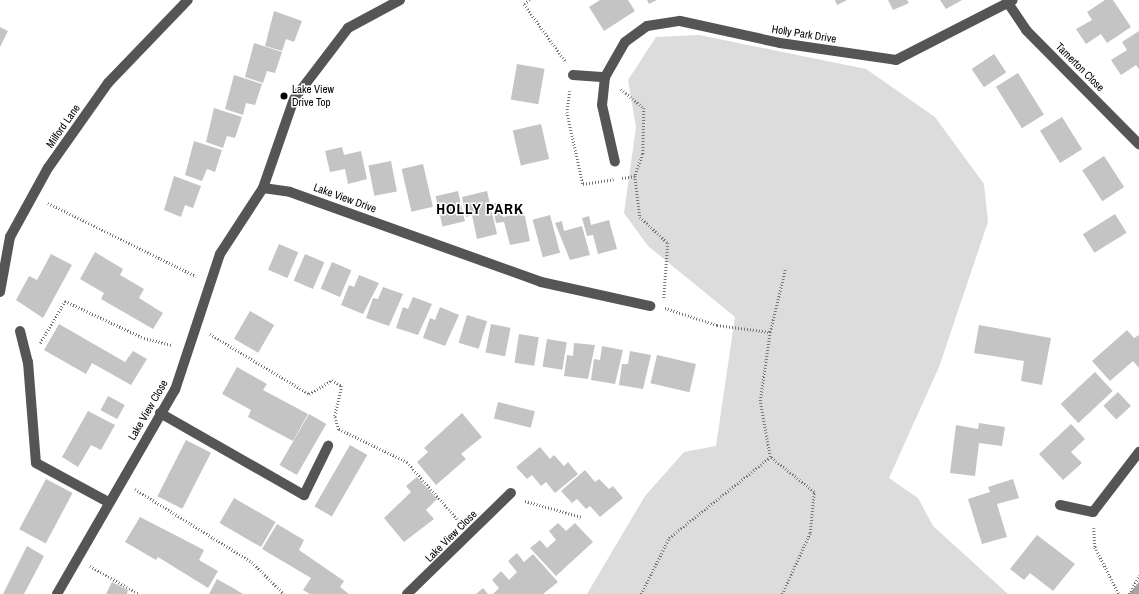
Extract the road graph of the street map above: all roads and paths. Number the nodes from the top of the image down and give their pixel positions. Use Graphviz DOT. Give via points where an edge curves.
graph roads {
  1 [pos="188,0"];
  2 [pos="400,0"];
  3 [pos="530,0"];
  4 [pos="1011,2"];
  5 [pos="573,75"];
  6 [pos="605,77"];
  7 [pos="1139,144"];
  8 [pos="614,162"];
  9 [pos="635,176"];
  10 [pos="263,188"];
  11 [pos="33,196"];
  12 [pos="785,270"];
  13 [pos="187,272"];
  14 [pos="0,292"];
  15 [pos="650,306"];
  16 [pos="663,307"];
  17 [pos="197,324"];
  18 [pos="20,332"];
  19 [pos="770,332"];
  20 [pos="188,348"];
  21 [pos="28,362"];
  22 [pos="160,413"];
  23 [pos="328,446"];
  24 [pos="1139,452"];
  25 [pos="770,456"];
  26 [pos="121,481"];
  27 [pos="511,493"];
  28 [pos="108,502"];
  29 [pos="1060,506"];
  30 [pos="1093,512"];
  31 [pos="582,517"];
  32 [pos="471,534"];
  33 [pos="76,558"];
  34 [pos="1139,576"];
  35 [pos="57,594"];
  36 [pos="139,594"];
  37 [pos="284,594"];
  38 [pos="407,594"];
  39 [pos="641,594"];
  40 [pos="782,594"];
  41 [pos="1119,594"];
  42 [pos="1128,594"];
  1 -- 11 [label="street, Milford Lane" via="108,83"];
  2 -- 10 [label="street" via="348,28 294,99"];
  3 -- 5 [label="path" via="524,4"];
  4 -- 6 [label="street, Holly Park Drive" via="896,60 780,43 680,21 647,26 625,42"];
  4 -- 7 [label="street, Tamerton Close" via="1026,30"];
  5 -- 6 [label="street"];
  5 -- 9 [label="path" via="567,112 583,184"];
  6 -- 8 [label="street, Holly Park Drive" via="602,105"];
  6 -- 9 [label="path" via="644,108 643,154"];
  9 -- 16 [label="path" via="640,217 668,243"];
  10 -- 15 [label="street, Lake View Drive" via="290,192 541,282"];
  10 -- 17 [label="street, Lake View Close" via="220,254"];
  11 -- 13 [label="path"];
  11 -- 14 [label="street, Milford Lane" via="10,237"];
  12 -- 19 [label="path"];
  15 -- 16 [label="path"];
  16 -- 19 [label="path" via="717,325"];
  17 -- 20 [label="street, Lake View Close"];
  17 -- 32 [label="path" via="281,375 292,387 309,394 332,380 342,386 335,417 339,429 407,462"];
  18 -- 21 [label="street"];
  19 -- 25 [label="path" via="760,401"];
  20 -- 21 [label="path" via="144,338 65,302"];
  20 -- 22 [label="street, Lake View Close" via="175,390"];
  21 -- 28 [label="street" via="36,463"];
  22 -- 23 [label="street" via="304,495"];
  22 -- 26 [label="street, Lake View Close"];
  24 -- 30 [label="street"];
  25 -- 39 [label="path" via="668,538 641,587"];
  25 -- 40 [label="path" via="814,492 810,532"];
  26 -- 28 [label="street, Lake View Close"];
  26 -- 37 [label="path" via="186,517 252,562"];
  27 -- 31 [label="path" via="525,502"];
  27 -- 32 [label="street, Lake View Close"];
  28 -- 33 [label="street, Lake View Close"];
  29 -- 30 [label="street"];
  30 -- 41 [label="path" via="1095,547"];
  32 -- 38 [label="street, Lake View Close"];
  33 -- 35 [label="street, Lake View Close"];
  33 -- 36 [label="path"];
  34 -- 42 [label="path"];
}
